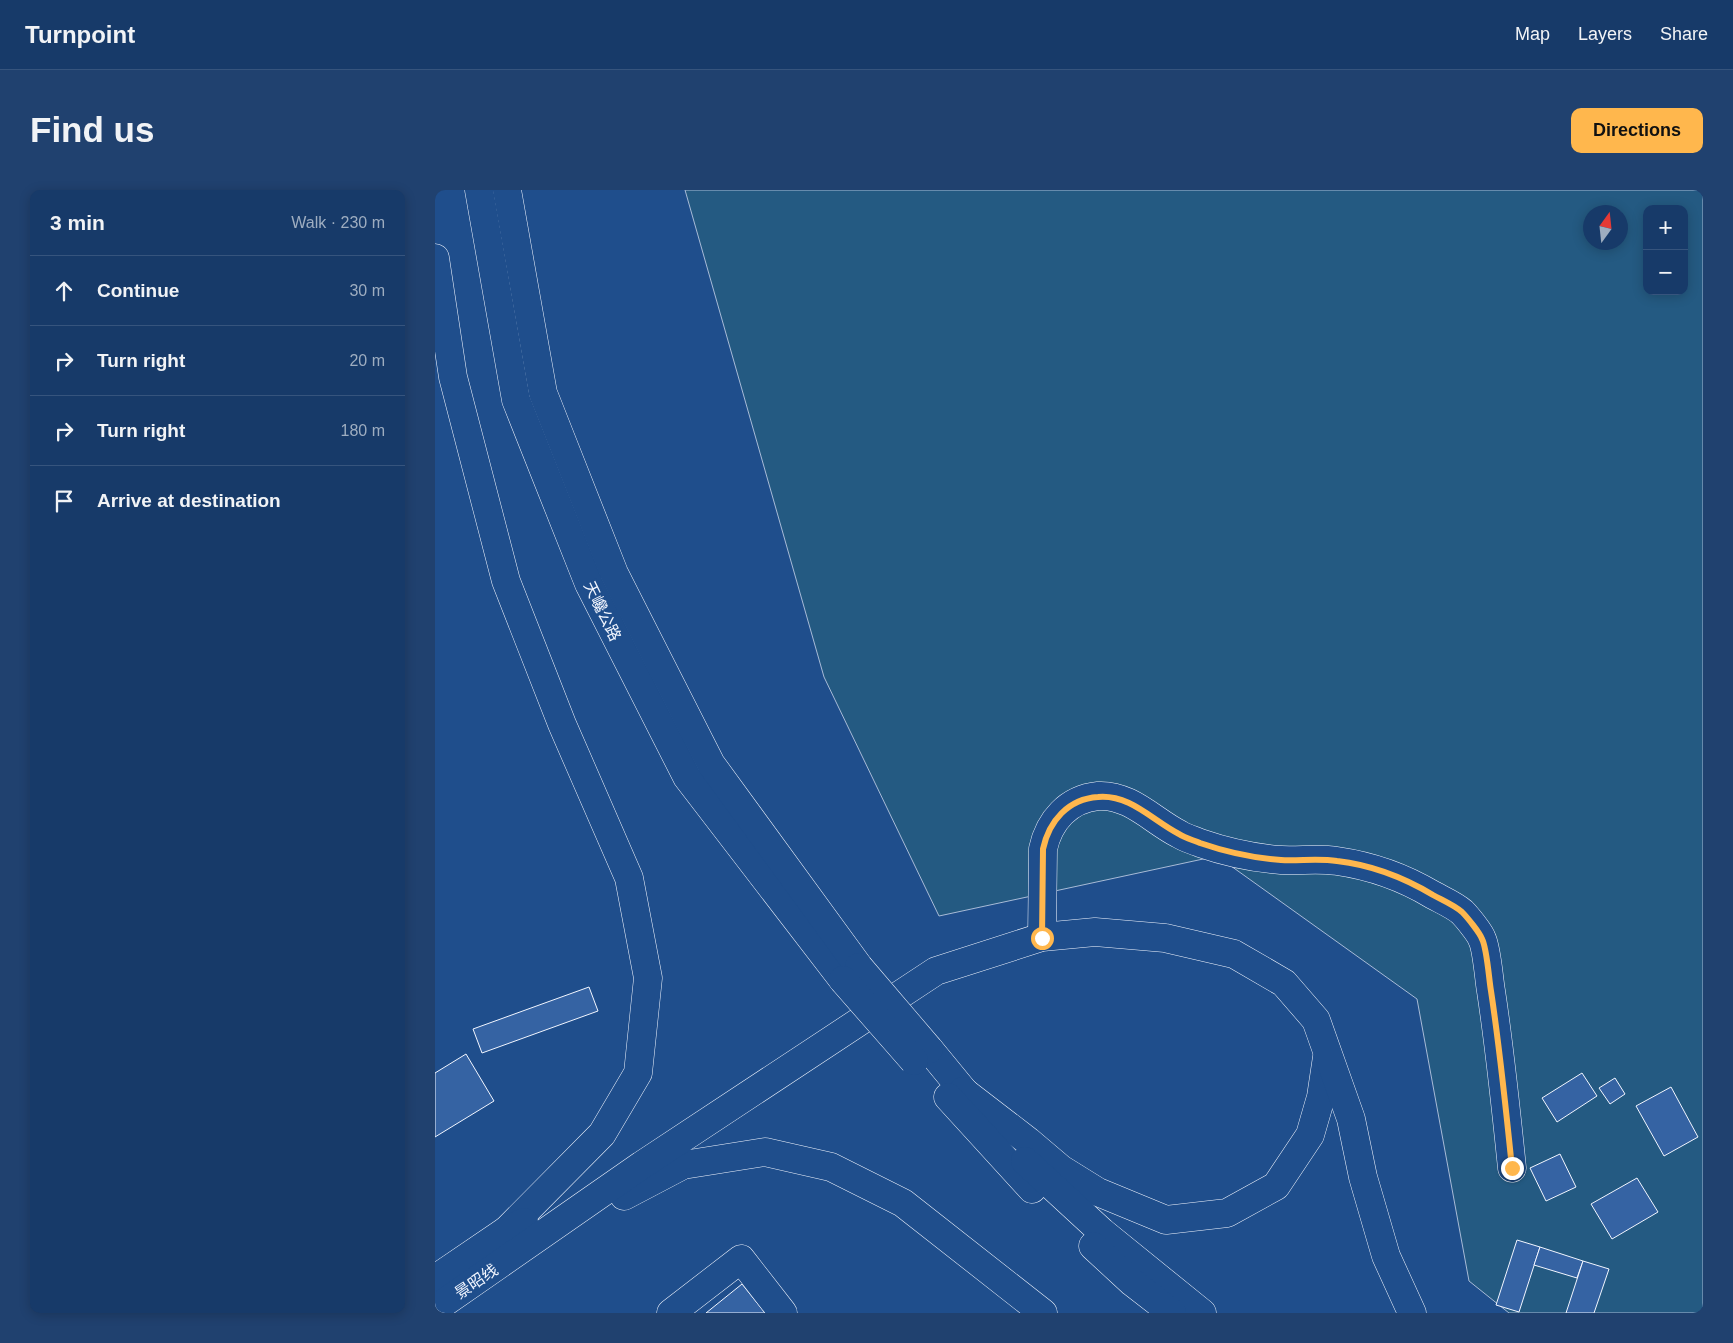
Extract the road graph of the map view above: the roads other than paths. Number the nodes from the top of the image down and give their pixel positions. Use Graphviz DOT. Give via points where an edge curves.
graph roads {
  1 [pos="479,190"];
  2 [pos="507,190"];
  3 [pos="435,258"];
  4 [pos="1042,938"];
  5 [pos="851,974"];
  6 [pos="1328,1051"];
  7 [pos="922,1055"];
  8 [pos="963,1091"];
  9 [pos="1512,1168"];
  10 [pos="512,1241"];
  11 [pos="435,1279"];
  12 [pos="435,1309"];
  13 [pos="671,1313"];
  14 [pos="783,1313"];
  15 [pos="1043,1313"];
  16 [pos="1172,1313"];
  17 [pos="1203,1313"];
  18 [pos="1412,1313"];
  1 -- 5 [label="main road, 天巉公路" via="516,400 589,584 687,777"];
  2 -- 5 [label="main road, 天巉公路" via="543,393 615,573 711,764"];
  3 -- 10 [label="main road" via="453,377 506,581 562,724 629,878 648,978 638,1073 602,1134"];
  4 -- 6 [label="main road" via="1095,932 1165,938 1234,954 1284,983 1317,1020"];
  4 -- 9 [label="main road" via="1046,836 1060,814 1084,799 1098,796 1127,801 1179,835 1222,850 1283,860 1309,859 1363,865 1410,881 1462,912 1483,940"];
  4 -- 10 [label="main road" via="936,971 642,1165"];
  5 -- 7 [label="main road, bridge"];
  6 -- 8 [label="main road" via="1321,1097 1310,1135 1276,1186 1227,1213 1166,1220 1098,1192 1061,1169"];
  6 -- 18 [label="main road" via="1351,1119 1363,1177 1386,1256"];
  7 -- 8 [label="main road"];
  7 -- 16 [label="main road" via="1033,1191 1132,1282"];
  8 -- 17 [label="main road" via="1025,1162 1102,1232"];
  10 -- 11 [label="main road, 景昭线"];
  10 -- 12 [label="main road, 景昭线"];
  10 -- 15 [label="main road" via="683,1165 765,1152 831,1167 903,1203"];
  13 -- 14 [label="main road" via="741,1259"];
}
